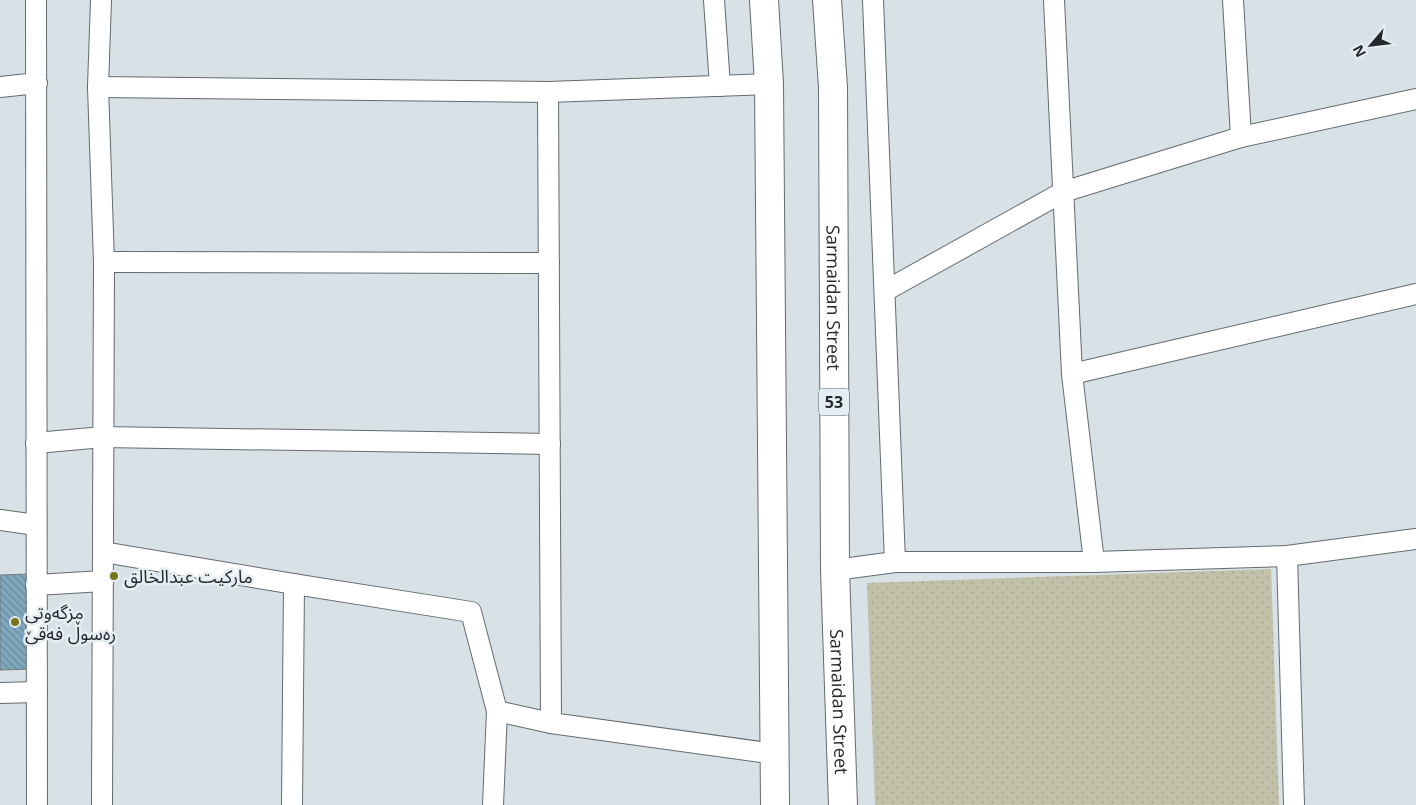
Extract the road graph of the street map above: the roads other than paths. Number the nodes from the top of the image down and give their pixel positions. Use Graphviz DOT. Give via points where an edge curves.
graph roads {
  1 [pos="36,0"];
  2 [pos="101,0"];
  3 [pos="714,0"];
  4 [pos="764,0"];
  5 [pos="827,0"];
  6 [pos="873,0"];
  7 [pos="1054,0"];
  8 [pos="1233,0"];
  9 [pos="37,83"];
  10 [pos="769,84"];
  11 [pos="0,86"];
  12 [pos="720,86"];
  13 [pos="98,87"];
  14 [pos="548,92"];
  15 [pos="1416,100"];
  16 [pos="1241,137"];
  17 [pos="1063,192"];
  18 [pos="104,262"];
  19 [pos="549,263"];
  20 [pos="884,291"];
  21 [pos="1416,294"];
  22 [pos="1072,374"];
  23 [pos="103,436"];
  24 [pos="36,442"];
  25 [pos="550,444"];
  26 [pos="0,520"];
  27 [pos="36,525"];
  28 [pos="1416,539"];
  29 [pos="103,552"];
  30 [pos="1287,556"];
  31 [pos="896,562"];
  32 [pos="1094,562"];
  33 [pos="835,570"];
  34 [pos="103,581"];
  35 [pos="294,584"];
  36 [pos="36,585"];
  37 [pos="37,692"];
  38 [pos="0,693"];
  39 [pos="497,711"];
  40 [pos="551,723"];
  41 [pos="776,754"];
  42 [pos="37,805"];
  43 [pos="102,805"];
  44 [pos="292,805"];
  45 [pos="493,805"];
  46 [pos="775,805"];
  47 [pos="843,805"];
  48 [pos="1294,805"];
  1 -- 9 [label="street"];
  2 -- 13 [label="street"];
  3 -- 12 [label="street"];
  4 -- 10 [label="main road"];
  5 -- 33 [label="main road, Sarmaidan Street / 53" via="833,87"];
  6 -- 20 [label="street"];
  7 -- 17 [label="street"];
  8 -- 16 [label="street"];
  9 -- 11 [label="street"];
  9 -- 24 [label="street"];
  10 -- 12 [label="street"];
  10 -- 41 [label="main road"];
  12 -- 14 [label="street"];
  13 -- 14 [label="street"];
  13 -- 18 [label="street"];
  14 -- 19 [label="street"];
  15 -- 16 [label="street"];
  16 -- 17 [label="street"];
  17 -- 20 [label="street"];
  17 -- 22 [label="street"];
  18 -- 19 [label="street"];
  18 -- 23 [label="street"];
  19 -- 25 [label="street"];
  20 -- 31 [label="street"];
  21 -- 22 [label="street"];
  22 -- 32 [label="street"];
  23 -- 24 [label="street"];
  23 -- 25 [label="street"];
  23 -- 29 [label="street"];
  24 -- 27 [label="street"];
  25 -- 40 [label="street"];
  26 -- 27 [label="street"];
  27 -- 36 [label="street"];
  28 -- 30 [label="street"];
  29 -- 34 [label="street"];
  29 -- 35 [label="street"];
  30 -- 32 [label="street"];
  30 -- 48 [label="street"];
  31 -- 32 [label="street"];
  31 -- 33 [label="street"];
  33 -- 47 [label="main road, Sarmaidan Street / 53"];
  34 -- 36 [label="street"];
  34 -- 43 [label="street"];
  35 -- 39 [label="street" via="471,612"];
  35 -- 44 [label="street"];
  36 -- 37 [label="street"];
  37 -- 38 [label="street"];
  37 -- 42 [label="street"];
  39 -- 40 [label="street"];
  39 -- 45 [label="street"];
  40 -- 41 [label="street"];
  41 -- 46 [label="main road"];
}
